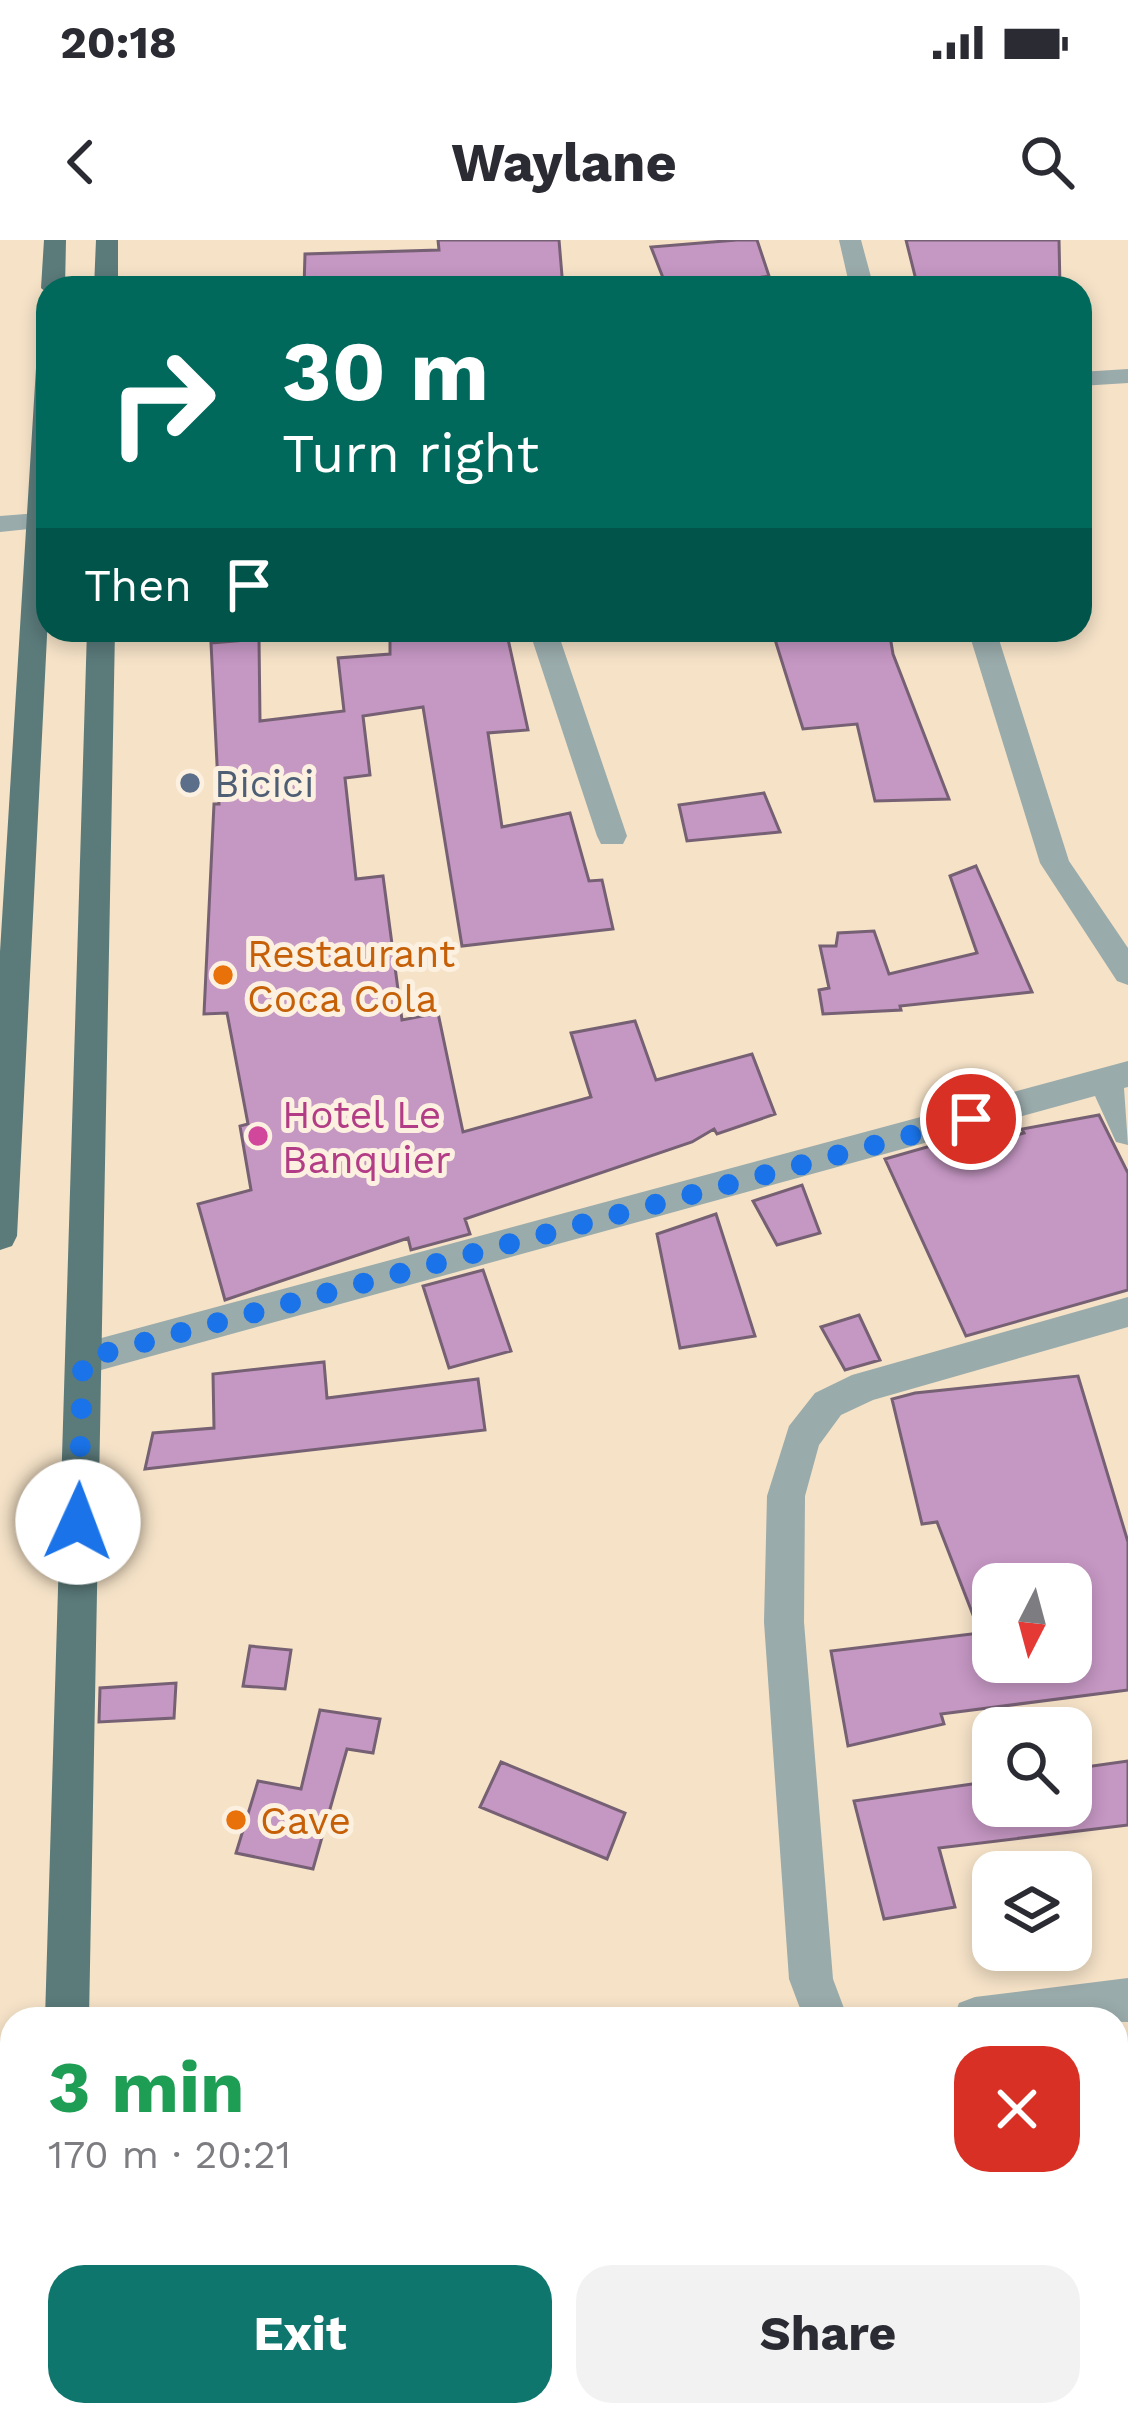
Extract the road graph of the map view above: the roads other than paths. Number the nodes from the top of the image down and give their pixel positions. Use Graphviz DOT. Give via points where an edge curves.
graph roads {
  1 [pos="55,240"];
  2 [pos="106,240"];
  3 [pos="850,240"];
  4 [pos="53,276"];
  5 [pos="106,276"];
  6 [pos="859,276"];
  7 [pos="1128,376"];
  8 [pos="1092,378"];
  9 [pos="36,521"];
  10 [pos="0,524"];
  11 [pos="36,576"];
  12 [pos="101,642"];
  13 [pos="547,642"];
  14 [pos="986,642"];
  15 [pos="612,836"];
  16 [pos="1128,973"];
  17 [pos="1116,1079"];
  18 [pos="1128,1132"];
  19 [pos="0,1236"];
  20 [pos="1128,1312"];
  21 [pos="83,1359"];
  22 [pos="1128,2000"];
  23 [pos="67,2007"];
  24 [pos="822,2007"];
  25 [pos="1072,2007"];
  1 -- 4 [label="main road"];
  2 -- 5 [label="main road"];
  3 -- 6 [label="street"];
  7 -- 8 [label="street"];
  9 -- 10 [label="street"];
  11 -- 19 [label="main road"];
  12 -- 21 [label="main road"];
  13 -- 15 [label="street"];
  14 -- 16 [label="street" via="1055,863"];
  17 -- 18 [label="street"];
  17 -- 21 [label="street"];
  20 -- 24 [label="street" via="865,1386 828,1404 802,1438 786,1496 784,1622 811,1979"];
  21 -- 23 [label="main road"];
  22 -- 25 [label="street"];
}
